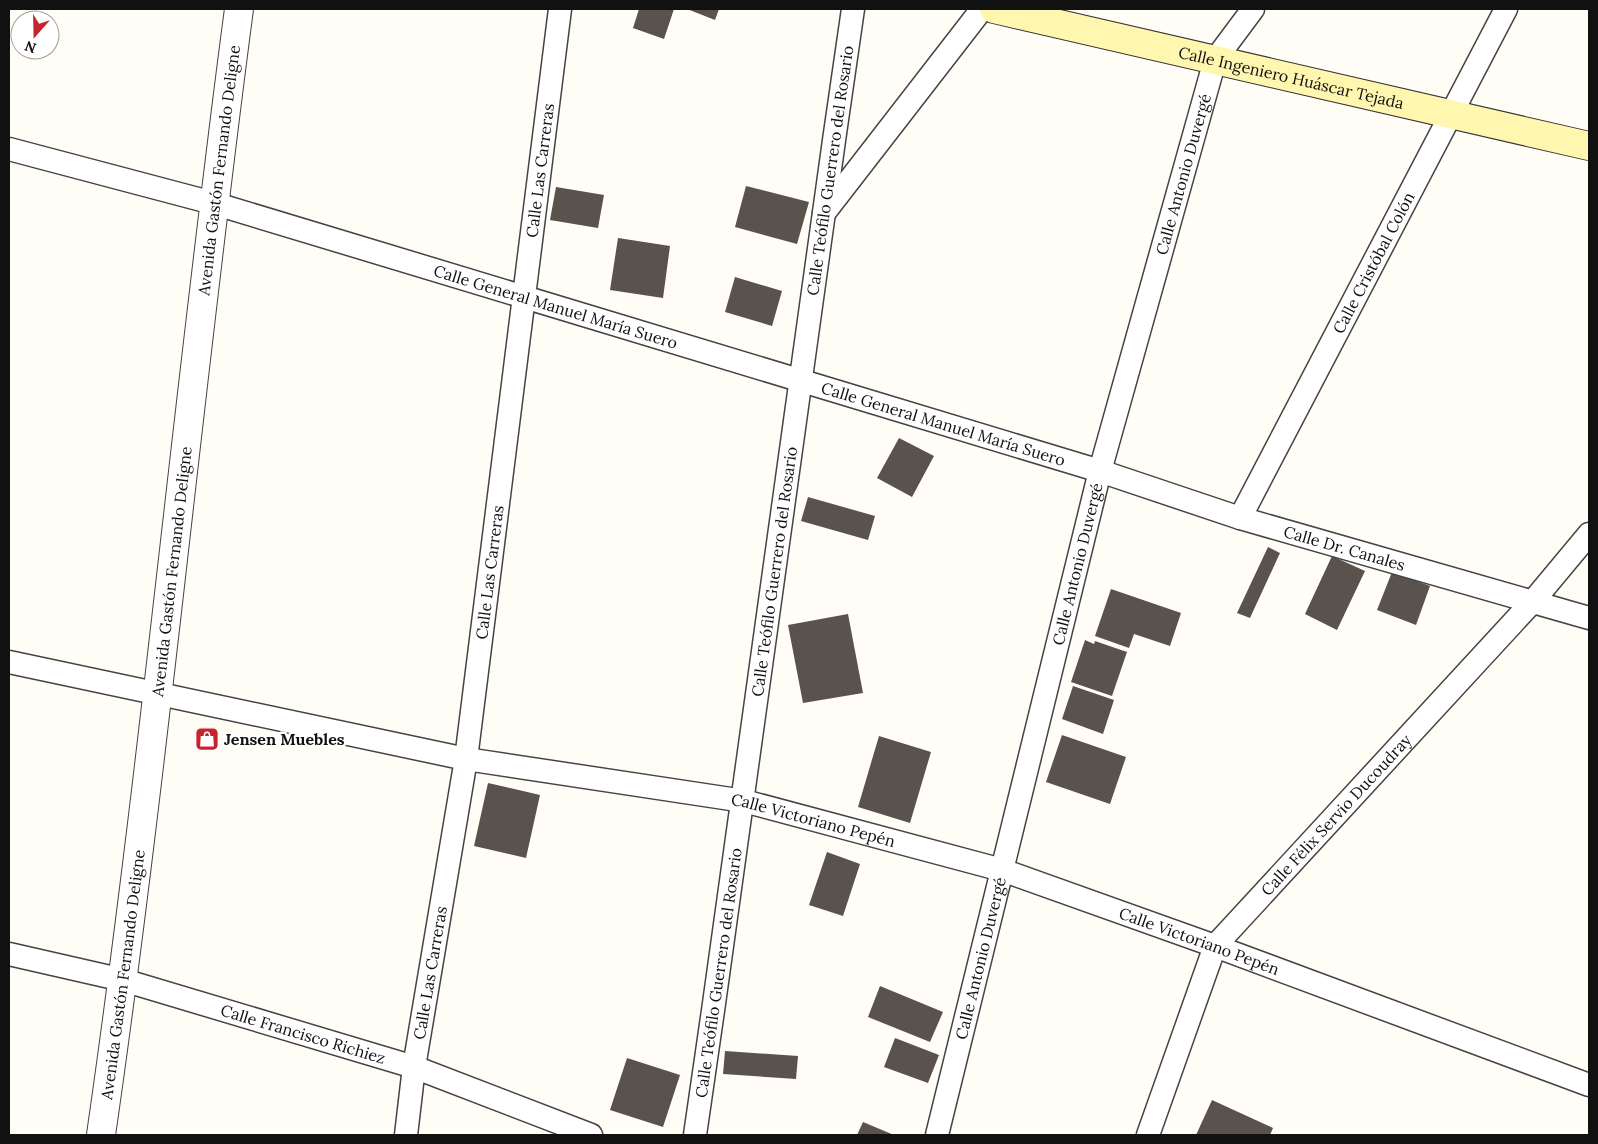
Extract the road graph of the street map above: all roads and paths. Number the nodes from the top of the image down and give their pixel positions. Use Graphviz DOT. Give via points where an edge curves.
graph roads {
  1 [pos="239,9"];
  2 [pos="560,9"];
  3 [pos="853,9"];
  4 [pos="982,9"];
  5 [pos="994,9"];
  6 [pos="1253,9"];
  7 [pos="1506,9"];
  8 [pos="1215,60"];
  9 [pos="1452,114"];
  10 [pos="1589,146"];
  11 [pos="9,149"];
  12 [pos="213,203"];
  13 [pos="823,214"];
  14 [pos="524,298"];
  15 [pos="799,379"];
  16 [pos="1100,471"];
  17 [pos="1240,518"];
  18 [pos="1589,534"];
  19 [pos="1534,600"];
  20 [pos="1589,618"];
  21 [pos="9,662"];
  22 [pos="159,693"];
  23 [pos="466,759"];
  24 [pos="744,801"];
  25 [pos="1002,870"];
  26 [pos="1215,946"];
  27 [pos="9,954"];
  28 [pos="123,980"];
  29 [pos="414,1067"];
  30 [pos="1589,1085"];
  31 [pos="101,1135"];
  32 [pos="406,1135"];
  33 [pos="591,1135"];
  34 [pos="695,1135"];
  35 [pos="937,1135"];
  36 [pos="1148,1135"];
  1 -- 12 [label="street, Avenida Gastón Fernando Deligne"];
  2 -- 14 [label="street, Calle Las Carreras"];
  3 -- 13 [label="street, Calle Teófilo Guerrero del Rosario"];
  4 -- 13 [label="street"];
  5 -- 8 [label="main road, Calle Ingeniero Huáscar Tejada"];
  6 -- 8 [label="street, Calle Antonio Duvergé"];
  7 -- 9 [label="street, Calle Cristóbal Colón"];
  8 -- 9 [label="main road, Calle Ingeniero Huáscar Tejada"];
  8 -- 16 [label="street, Calle Antonio Duvergé"];
  9 -- 10 [label="main road, Calle Ingeniero Huáscar Tejada"];
  9 -- 17 [label="street, Calle Cristóbal Colón"];
  11 -- 12 [label="street, Calle General Manuel María Suero"];
  12 -- 14 [label="street, Calle General Manuel María Suero"];
  12 -- 22 [label="street, Avenida Gastón Fernando Deligne"];
  13 -- 15 [label="street, Calle Teófilo Guerrero del Rosario"];
  14 -- 15 [label="street, Calle General Manuel María Suero"];
  14 -- 23 [label="street, Calle Las Carreras"];
  15 -- 16 [label="street, Calle General Manuel María Suero"];
  15 -- 24 [label="street, Calle Teófilo Guerrero del Rosario"];
  16 -- 17 [label="street, Calle Dr. Canales"];
  16 -- 25 [label="street, Calle Antonio Duvergé"];
  17 -- 19 [label="street, Calle Dr. Canales"];
  18 -- 19 [label="street, Calle Félix Servio Ducoudray"];
  19 -- 20 [label="street, Calle Dr. Canales"];
  19 -- 26 [label="street, Calle Félix Servio Ducoudray"];
  21 -- 22 [label="street, Calle Victoriano Pepén"];
  22 -- 23 [label="street, Calle Victoriano Pepén"];
  22 -- 28 [label="street, Avenida Gastón Fernando Deligne"];
  23 -- 24 [label="street, Calle Victoriano Pepén"];
  23 -- 29 [label="street, Calle Las Carreras"];
  24 -- 25 [label="street, Calle Victoriano Pepén"];
  24 -- 34 [label="street, Calle Teófilo Guerrero del Rosario"];
  25 -- 26 [label="street, Calle Victoriano Pepén"];
  25 -- 35 [label="street, Calle Antonio Duvergé"];
  26 -- 30 [label="street, Calle Victoriano Pepén"];
  26 -- 36 [label="street, Calle Félix Servio Ducoudray"];
  27 -- 28 [label="street, Calle Francisco Richiez"];
  28 -- 29 [label="street, Calle Francisco Richiez"];
  28 -- 31 [label="street, Avenida Gastón Fernando Deligne"];
  29 -- 32 [label="street, Calle Las Carreras"];
  29 -- 33 [label="street, Calle Francisco Richiez"];
}
